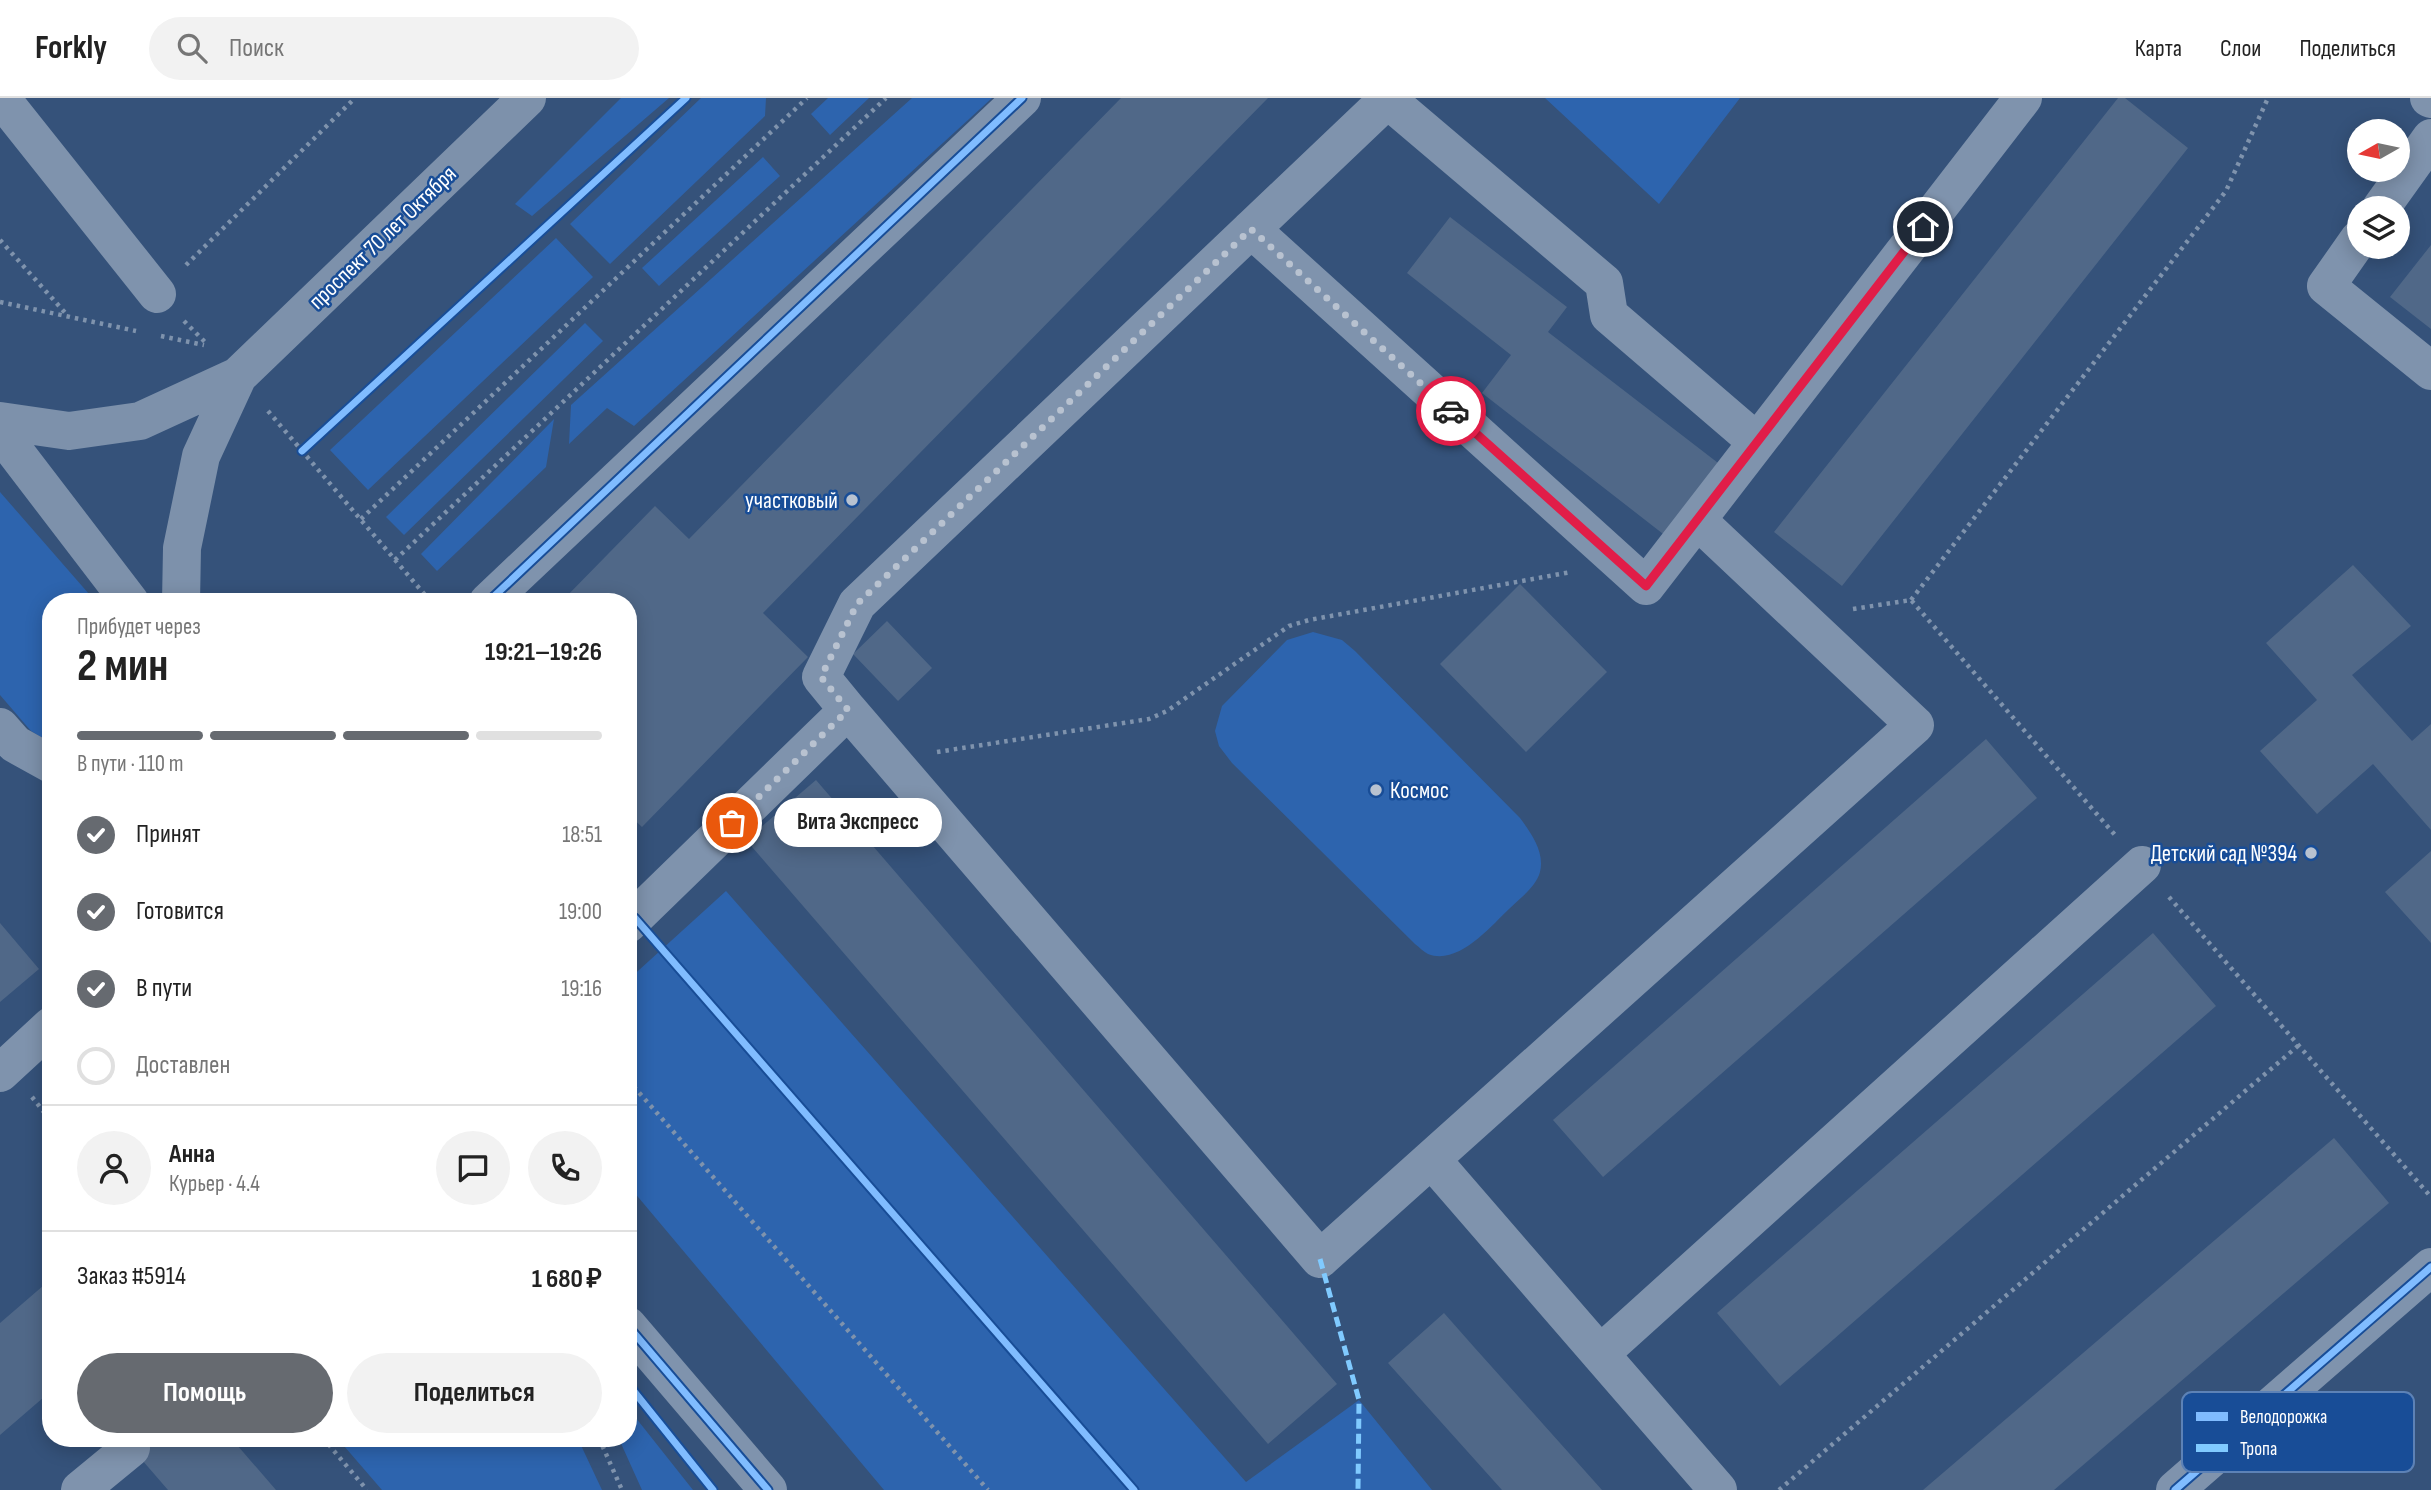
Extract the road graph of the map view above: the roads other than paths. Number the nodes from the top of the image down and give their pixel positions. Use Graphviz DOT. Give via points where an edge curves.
graph roads {
  1 [pos="1,98"];
  2 [pos="527,98"];
  3 [pos="1022,98"];
  4 [pos="2023,98"];
  5 [pos="1388,99"];
  6 [pos="2431,138"];
  7 [pos="2390,196"];
  8 [pos="1251,229"];
  9 [pos="2347,256"];
  10 [pos="158,294"];
  11 [pos="2431,371"];
  12 [pos="237,376"];
  13 [pos="0,421"];
  14 [pos="0,432"];
  15 [pos="1757,442"];
  16 [pos="1697,520"];
  17 [pos="123,593"];
  18 [pos="181,593"];
  19 [pos="498,593"];
  20 [pos="848,710"];
  21 [pos="0,727"];
  22 [pos="42,759"];
  23 [pos="2142,865"];
  24 [pos="637,915"];
  25 [pos="42,1034"];
  26 [pos="0,1073"];
  27 [pos="1433,1160"];
  28 [pos="2431,1267"];
  29 [pos="637,1337"];
  30 [pos="1600,1354"];
  31 [pos="2288,1392"];
  32 [pos="131,1448"];
  33 [pos="2196,1472"];
  34 [pos="81,1490"];
  35 [pos="768,1490"];
  36 [pos="1718,1490"];
  37 [pos="2175,1490"];
  1 -- 10 [label="street"];
  2 -- 12 [label="main road, проспект 70 лет Октября"];
  3 -- 19 [label="street"];
  4 -- 15 [label="street"];
  5 -- 8 [label="street"];
  5 -- 15 [label="street" via="1604,283 1609,315"];
  6 -- 7 [label="street"];
  8 -- 16 [label="street" via="1646,586"];
  8 -- 20 [label="street" via="857,604 821,677"];
  9 -- 11 [label="street" via="2326,286"];
  12 -- 13 [label="main road" via="140,421 69,431"];
  12 -- 18 [label="main road" via="201,456 182,548"];
  14 -- 17 [label="main road"];
  15 -- 16 [label="street"];
  16 -- 27 [label="street" via="1915,725"];
  20 -- 24 [label="street"];
  20 -- 27 [label="street" via="1320,1259"];
  21 -- 22 [label="main road" via="15,744"];
  23 -- 30 [label="street"];
  25 -- 26 [label="street"];
  27 -- 30 [label="street"];
  28 -- 31 [label="street"];
  29 -- 35 [label="street"];
  30 -- 36 [label="street"];
  32 -- 34 [label="street"];
  33 -- 37 [label="street"];
}
